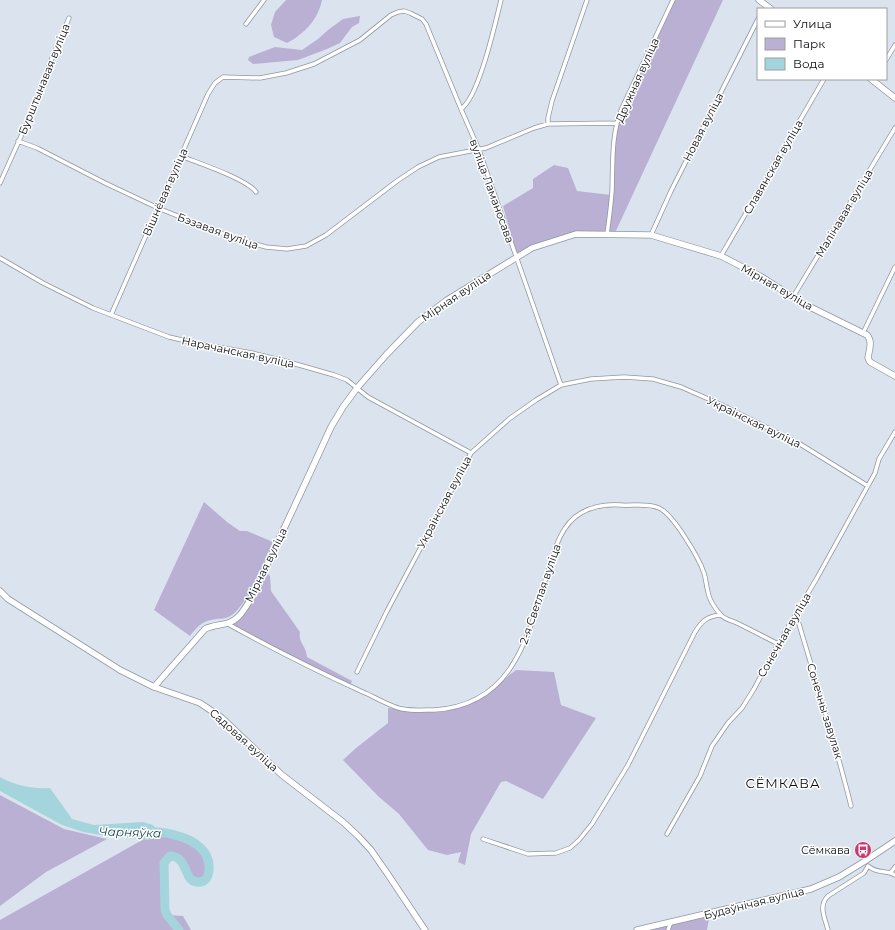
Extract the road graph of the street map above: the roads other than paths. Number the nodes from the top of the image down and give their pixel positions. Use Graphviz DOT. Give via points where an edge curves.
graph roads {
  1 [pos="264,0"];
  2 [pos="501,0"];
  3 [pos="587,0"];
  4 [pos="673,0"];
  5 [pos="759,0"];
  6 [pos="764,7"];
  7 [pos="69,18"];
  8 [pos="757,21"];
  9 [pos="246,24"];
  10 [pos="895,45"];
  11 [pos="887,58"];
  12 [pos="227,77"];
  13 [pos="823,80"];
  14 [pos="873,80"];
  15 [pos="895,98"];
  16 [pos="461,109"];
  17 [pos="617,123"];
  18 [pos="548,124"];
  19 [pos="895,128"];
  20 [pos="18,141"];
  21 [pos="478,150"];
  22 [pos="181,156"];
  23 [pos="0,183"];
  24 [pos="256,192"];
  25 [pos="158,208"];
  26 [pos="607,234"];
  27 [pos="651,235"];
  28 [pos="721,256"];
  29 [pos="517,257"];
  30 [pos="0,258"];
  31 [pos="895,267"];
  32 [pos="793,297"];
  33 [pos="111,315"];
  34 [pos="863,333"];
  35 [pos="895,376"];
  36 [pos="561,385"];
  37 [pos="357,388"];
  38 [pos="895,432"];
  39 [pos="471,453"];
  40 [pos="868,486"];
  41 [pos="0,591"];
  42 [pos="721,615"];
  43 [pos="794,618"];
  44 [pos="228,624"];
  45 [pos="778,644"];
  46 [pos="357,672"];
  47 [pos="154,687"];
  48 [pos="851,806"];
  49 [pos="668,834"];
  50 [pos="483,839"];
  51 [pos="895,841"];
  52 [pos="867,864"];
  53 [pos="895,867"];
  54 [pos="891,872"];
  55 [pos="895,875"];
  56 [pos="671,922"];
  57 [pos="425,930"];
  58 [pos="638,930"];
  59 [pos="668,930"];
  60 [pos="828,930"];
  1 -- 9 [label="street"];
  2 -- 16 [label="street" via="478,82 471,98"];
  3 -- 18 [label="street" via="552,101"];
  4 -- 17 [label="street, Дружная вуліца"];
  5 -- 6 [label="street"];
  7 -- 20 [label="street, Бурштынавая вуліца" via="40,94"];
  8 -- 27 [label="street, Новая вуліца" via="671,190"];
  10 -- 11 [label="street"];
  12 -- 16 [label="street, вуліца Ламаносава" via="260,78 305,67 360,40 391,15 404,11 422,19 426,24"];
  12 -- 22 [label="street, Вішнёвая вуліца" via="218,79 211,87"];
  13 -- 28 [label="street, Славянская вуліца"];
  14 -- 15 [label="street"];
  16 -- 21 [label="street, вуліца Ламаносава"];
  17 -- 18 [label="street, Бэзавая вуліца"];
  17 -- 26 [label="street, Дружная вуліца"];
  18 -- 21 [label="street, Бэзавая вуліца"];
  19 -- 32 [label="street, Малінавая вуліца"];
  20 -- 23 [label="street, Бурштынавая вуліца"];
  20 -- 25 [label="street, Бэзавая вуліца"];
  21 -- 25 [label="street, Бэзавая вуліца" via="444,156 418,167 386,188 326,235 297,248 277,249 240,240"];
  21 -- 29 [label="street, вуліца Ламаносава"];
  22 -- 24 [label="street" via="243,181"];
  22 -- 25 [label="street, Вішнёвая вуліца"];
  25 -- 33 [label="street, Вішнёвая вуліца"];
  26 -- 27 [label="street, Мірная вуліца"];
  26 -- 29 [label="street, Мірная вуліца" via="576,234 532,248"];
  27 -- 28 [label="street, Мірная вуліца"];
  28 -- 32 [label="street, Мірная вуліца"];
  29 -- 36 [label="street, вуліца Ламаносава"];
  29 -- 37 [label="street, Мірная вуліца" via="447,300 418,322"];
  30 -- 33 [label="street, Нарачанская вуліца" via="43,283"];
  31 -- 34 [label="street"];
  32 -- 34 [label="street, Мірная вуліца"];
  33 -- 37 [label="street, Нарачанская вуліца" via="170,337 252,353 334,375 347,380"];
  34 -- 35 [label="street" via="870,338 870,362"];
  36 -- 39 [label="street, Украінская вуліца" via="509,420"];
  36 -- 40 [label="street, Украінская вуліца" via="591,379 624,377 653,379 680,387 800,444"];
  37 -- 39 [label="street, Нарачанская вуліца" via="374,401"];
  37 -- 44 [label="street, Мірная вуліца" via="331,427 249,600 238,617"];
  38 -- 40 [label="street, Сонечная вуліца" via="879,459"];
  39 -- 46 [label="street, Украінская вуліца"];
  40 -- 43 [label="street, Сонечная вуліца"];
  41 -- 47 [label="street, Садовая вуліца" via="8,599 120,670"];
  42 -- 44 [label="street, 2-я Светлая вуліца" via="708,593 705,574 697,557 664,511 652,506 610,504 579,513 563,532 553,554 529,630 515,661 503,679 487,693 448,709 402,709 350,686"];
  42 -- 45 [label="street"];
  42 -- 50 [label="street" via="706,618 700,624 628,765 592,824 579,840 570,848 556,853 528,854"];
  43 -- 45 [label="street, Сонечная вуліца"];
  43 -- 48 [label="street, Сонечны завулак" via="799,624 824,704"];
  44 -- 47 [label="street" via="205,629"];
  45 -- 49 [label="street, Сонечная вуліца" via="742,708 712,746 700,776"];
  47 -- 57 [label="street, Садовая вуліца" via="210,709 282,775 343,822 371,850"];
  51 -- 52 [label="street, Будаўнічая вуліца"];
  52 -- 54 [label="street" via="875,871"];
  52 -- 56 [label="street, Будаўнічая вуліца" via="811,889"];
  52 -- 60 [label="street" via="864,873 825,899 822,908"];
  53 -- 54 [label="street"];
  54 -- 55 [label="street"];
  56 -- 58 [label="street, Будаўнічая вуліца"];
  56 -- 59 [label="street"];
}
